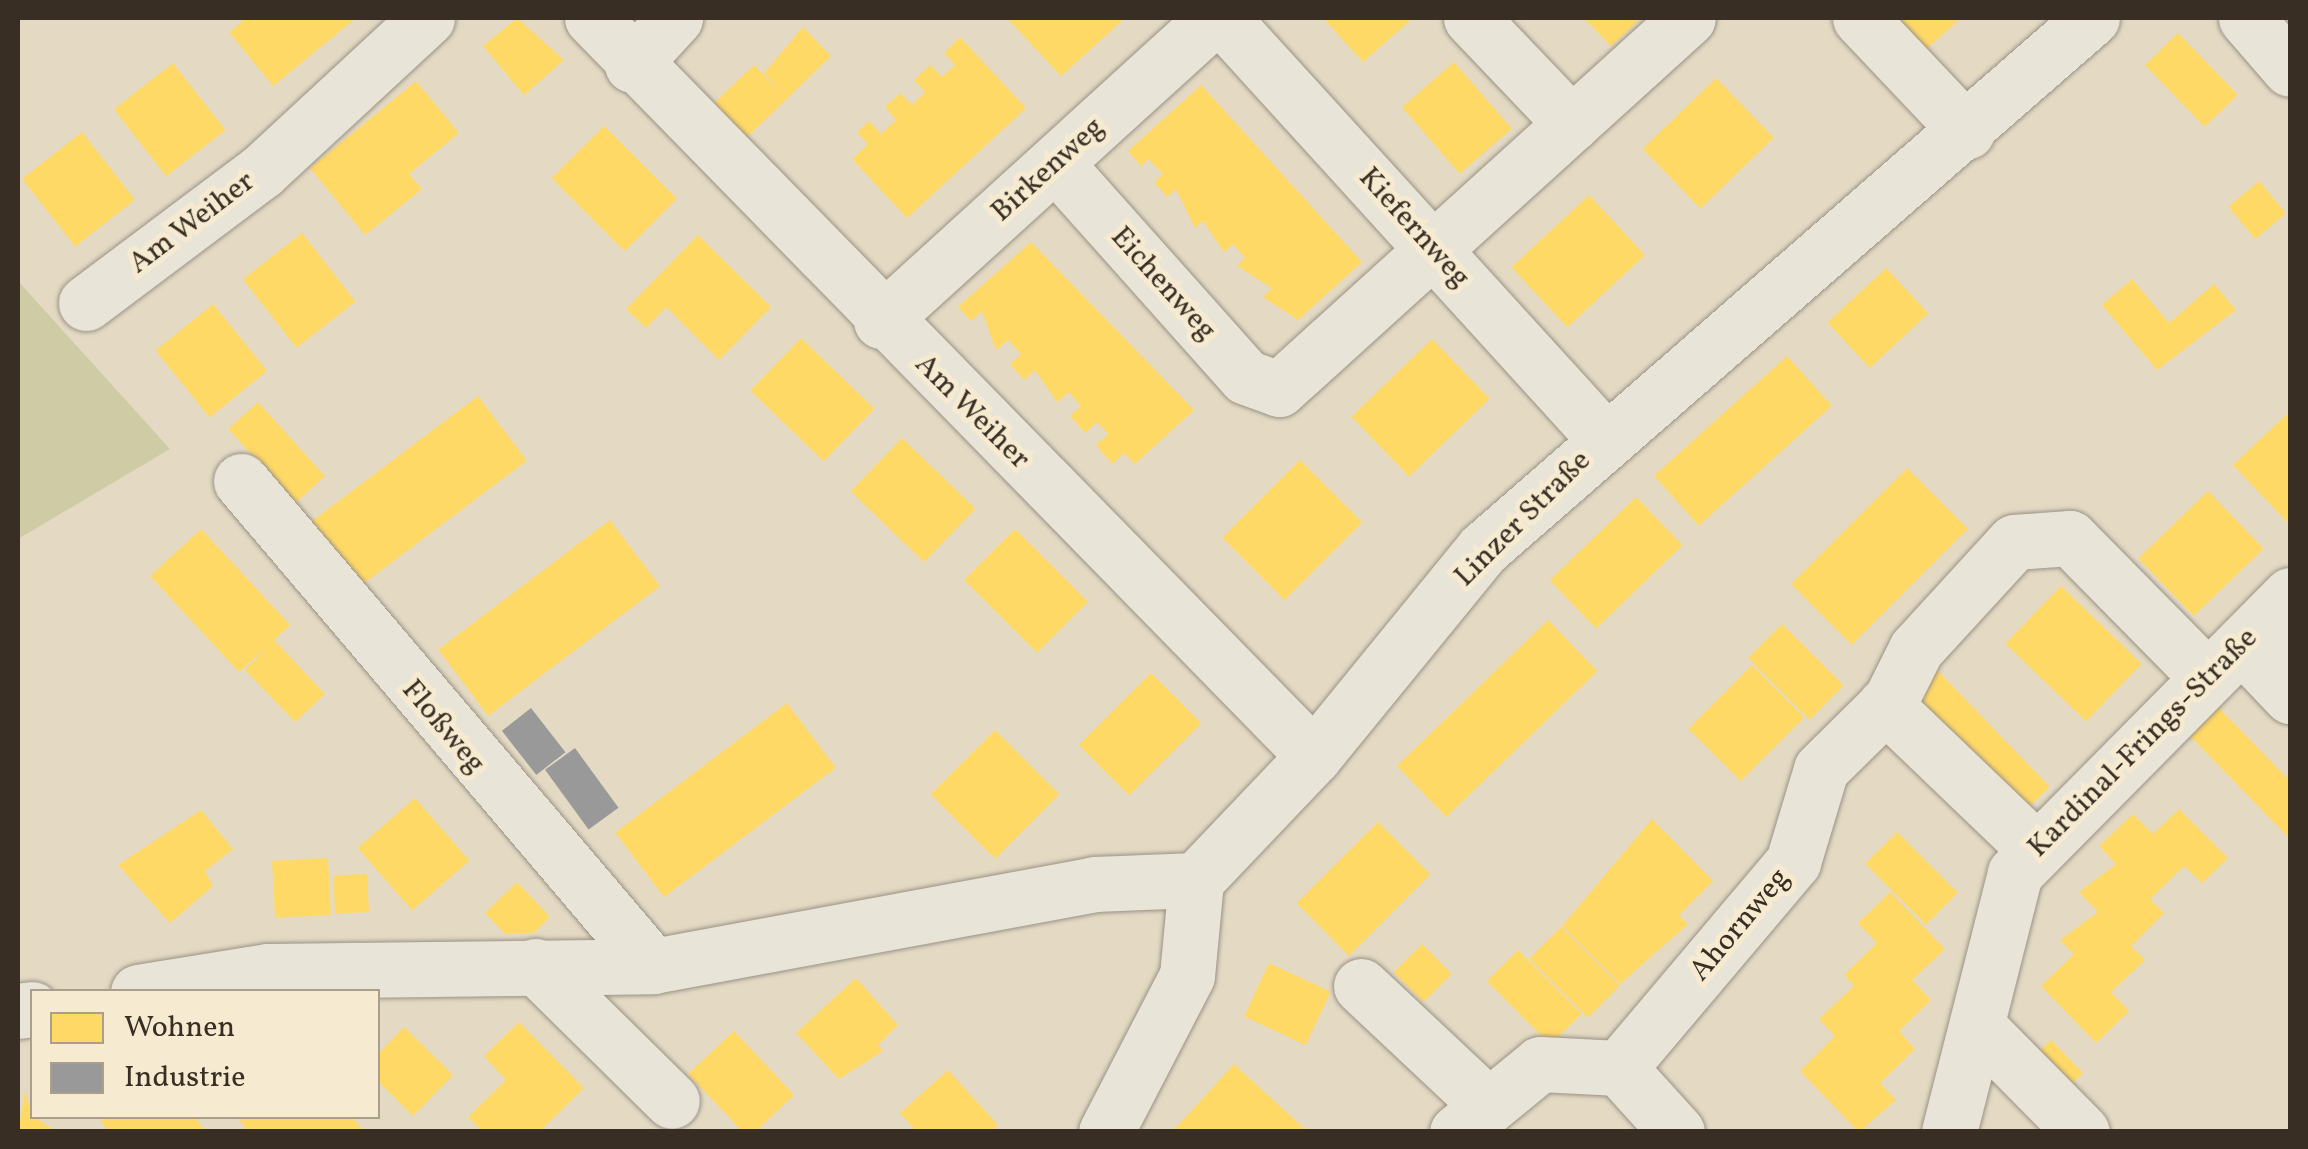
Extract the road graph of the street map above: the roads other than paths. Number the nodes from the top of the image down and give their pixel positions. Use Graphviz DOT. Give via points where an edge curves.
graph roads {
  1 [pos="427,18"];
  2 [pos="592,18"];
  3 [pos="675,18"];
  4 [pos="1214,18"];
  5 [pos="1222,18"];
  6 [pos="1472,18"];
  7 [pos="1688,18"];
  8 [pos="1860,18"];
  9 [pos="2092,18"];
  10 [pos="2246,18"];
  11 [pos="632,65"];
  12 [pos="2290,69"];
  13 [pos="1572,124"];
  14 [pos="1967,131"];
  15 [pos="1056,164"];
  16 [pos="1432,248"];
  17 [pos="86,303"];
  18 [pos="881,321"];
  19 [pos="1604,438"];
  20 [pos="241,481"];
  21 [pos="2284,616"];
  22 [pos="2204,674"];
  23 [pos="2290,696"];
  24 [pos="1885,705"];
  25 [pos="1314,756"];
  26 [pos="2036,850"];
  27 [pos="1196,880"];
  28 [pos="535,966"];
  29 [pos="654,966"];
  30 [pos="1361,986"];
  31 [pos="156,989"];
  32 [pos="1979,1028"];
  33 [pos="1619,1068"];
  34 [pos="672,1101"];
  35 [pos="1473,1119"];
  36 [pos="1106,1132"];
  37 [pos="1677,1132"];
  38 [pos="1950,1132"];
  39 [pos="2082,1132"];
  1 -- 17 [label="street, Am Weiher" via="262,171"];
  2 -- 11 [label="street, Am Weiher"];
  3 -- 11 [label="street"];
  4 -- 15 [label="street, Birkenweg"];
  5 -- 16 [label="street, Kiefernweg"];
  6 -- 13 [label="street"];
  7 -- 13 [label="street"];
  8 -- 14 [label="street"];
  9 -- 14 [label="street, Linzer Straße"];
  10 -- 12 [label="street"];
  11 -- 18 [label="street, Am Weiher"];
  13 -- 16 [label="street"];
  14 -- 19 [label="street, Linzer Straße"];
  15 -- 16 [label="street, Eichenweg" via="1246,377 1279,389"];
  15 -- 18 [label="street, Birkenweg"];
  16 -- 19 [label="street, Kiefernweg"];
  18 -- 25 [label="street, Am Weiher"];
  19 -- 25 [label="street, Linzer Straße" via="1483,549"];
  20 -- 29 [label="street, Floßweg"];
  21 -- 22 [label="street, Kardinal-Frings-Straße"];
  21 -- 23 [label="street" via="2256,660"];
  22 -- 24 [label="street, Ahornweg" via="2070,538 2014,542 1916,648"];
  22 -- 26 [label="street, Kardinal-Frings-Straße"];
  24 -- 26 [label="street"];
  24 -- 33 [label="street, Ahornweg" via="1821,769 1793,862"];
  25 -- 27 [label="street, Linzer Straße"];
  26 -- 32 [label="street, Kardinal-Frings-Straße" via="2015,873"];
  27 -- 29 [label="street" via="1094,884"];
  27 -- 36 [label="street" via="1186,976"];
  28 -- 29 [label="street"];
  28 -- 31 [label="street" via="268,970"];
  28 -- 34 [label="street"];
  30 -- 35 [label="street"];
  32 -- 38 [label="street, Kardinal-Frings-Straße"];
  32 -- 39 [label="street"];
  33 -- 35 [label="street" via="1540,1064"];
  33 -- 37 [label="street"];
}
